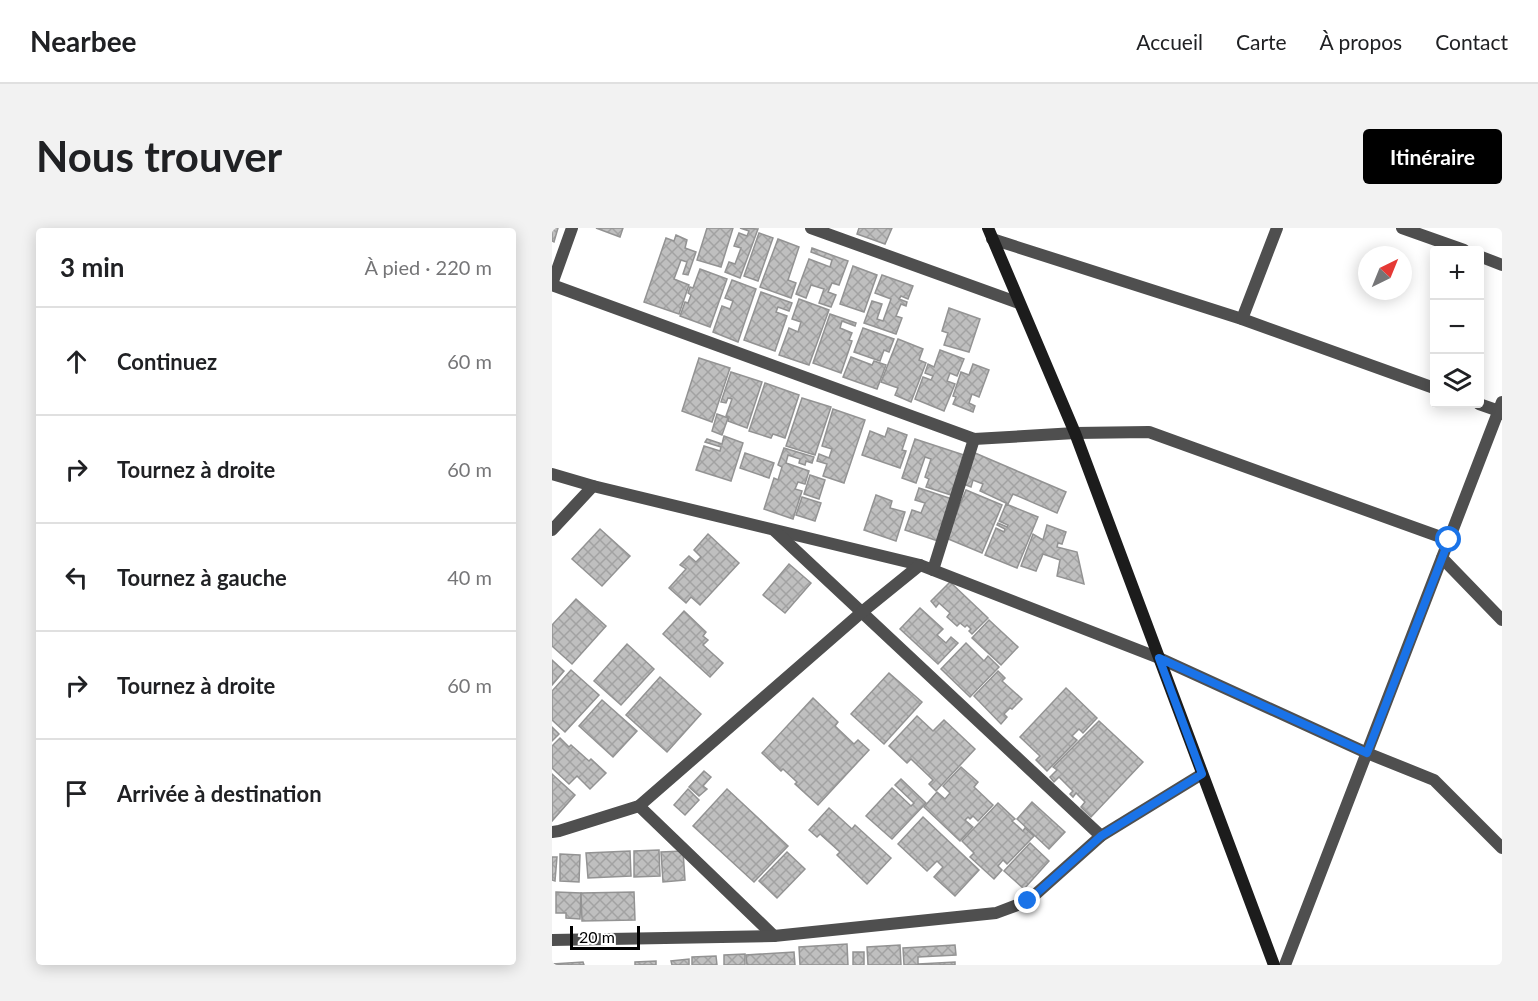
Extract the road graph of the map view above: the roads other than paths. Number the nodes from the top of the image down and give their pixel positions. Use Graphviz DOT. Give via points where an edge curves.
graph roads {
  1 [pos="572,228"];
  2 [pos="811,228"];
  3 [pos="1277,228"];
  4 [pos="1402,228"];
  5 [pos="990,233"];
  6 [pos="1453,246"];
  7 [pos="1484,258"];
  8 [pos="1502,265"];
  9 [pos="552,285"];
  10 [pos="1019,303"];
  11 [pos="1242,319"];
  12 [pos="1430,387"];
  13 [pos="1484,405"];
  14 [pos="1501,409"];
  15 [pos="1075,433"];
  16 [pos="974,439"];
  17 [pos="552,474"];
  18 [pos="593,486"];
  19 [pos="552,530"];
  20 [pos="774,530"];
  21 [pos="1449,540"];
  22 [pos="1442,558"];
  23 [pos="920,565"];
  24 [pos="933,570"];
  25 [pos="862,612"];
  26 [pos="1502,620"];
  27 [pos="1159,658"];
  28 [pos="1367,753"];
  29 [pos="1202,774"];
  30 [pos="639,806"];
  31 [pos="552,832"];
  32 [pos="1101,836"];
  33 [pos="1502,848"];
  34 [pos="774,936"];
  35 [pos="552,940"];
  36 [pos="1274,965"];
  37 [pos="1285,965"];
  1 -- 9 [label="street"];
  2 -- 10 [label="street"];
  3 -- 11 [label="street"];
  4 -- 6 [label="street"];
  5 -- 10 [label="street"];
  5 -- 11 [label="street"];
  7 -- 8 [label="street"];
  9 -- 16 [label="street"];
  10 -- 15 [label="street"];
  11 -- 12 [label="street"];
  13 -- 14 [label="street"];
  14 -- 21 [label="street"];
  15 -- 16 [label="street"];
  15 -- 21 [label="street" via="1149,432"];
  15 -- 27 [label="street"];
  16 -- 24 [label="street"];
  17 -- 18 [label="street"];
  18 -- 19 [label="street"];
  18 -- 20 [label="street"];
  20 -- 23 [label="street"];
  20 -- 25 [label="street"];
  21 -- 22 [label="street"];
  22 -- 26 [label="street"];
  22 -- 28 [label="street"];
  23 -- 24 [label="street"];
  23 -- 25 [label="street"];
  24 -- 27 [label="street"];
  25 -- 30 [label="street"];
  25 -- 32 [label="street"];
  27 -- 28 [label="street"];
  27 -- 29 [label="street"];
  28 -- 33 [label="street" via="1434,780"];
  28 -- 37 [label="street"];
  29 -- 32 [label="street"];
  29 -- 36 [label="street"];
  30 -- 31 [label="street"];
  30 -- 34 [label="street"];
  32 -- 34 [label="street" via="1028,901 996,913"];
  34 -- 35 [label="street"];
}
